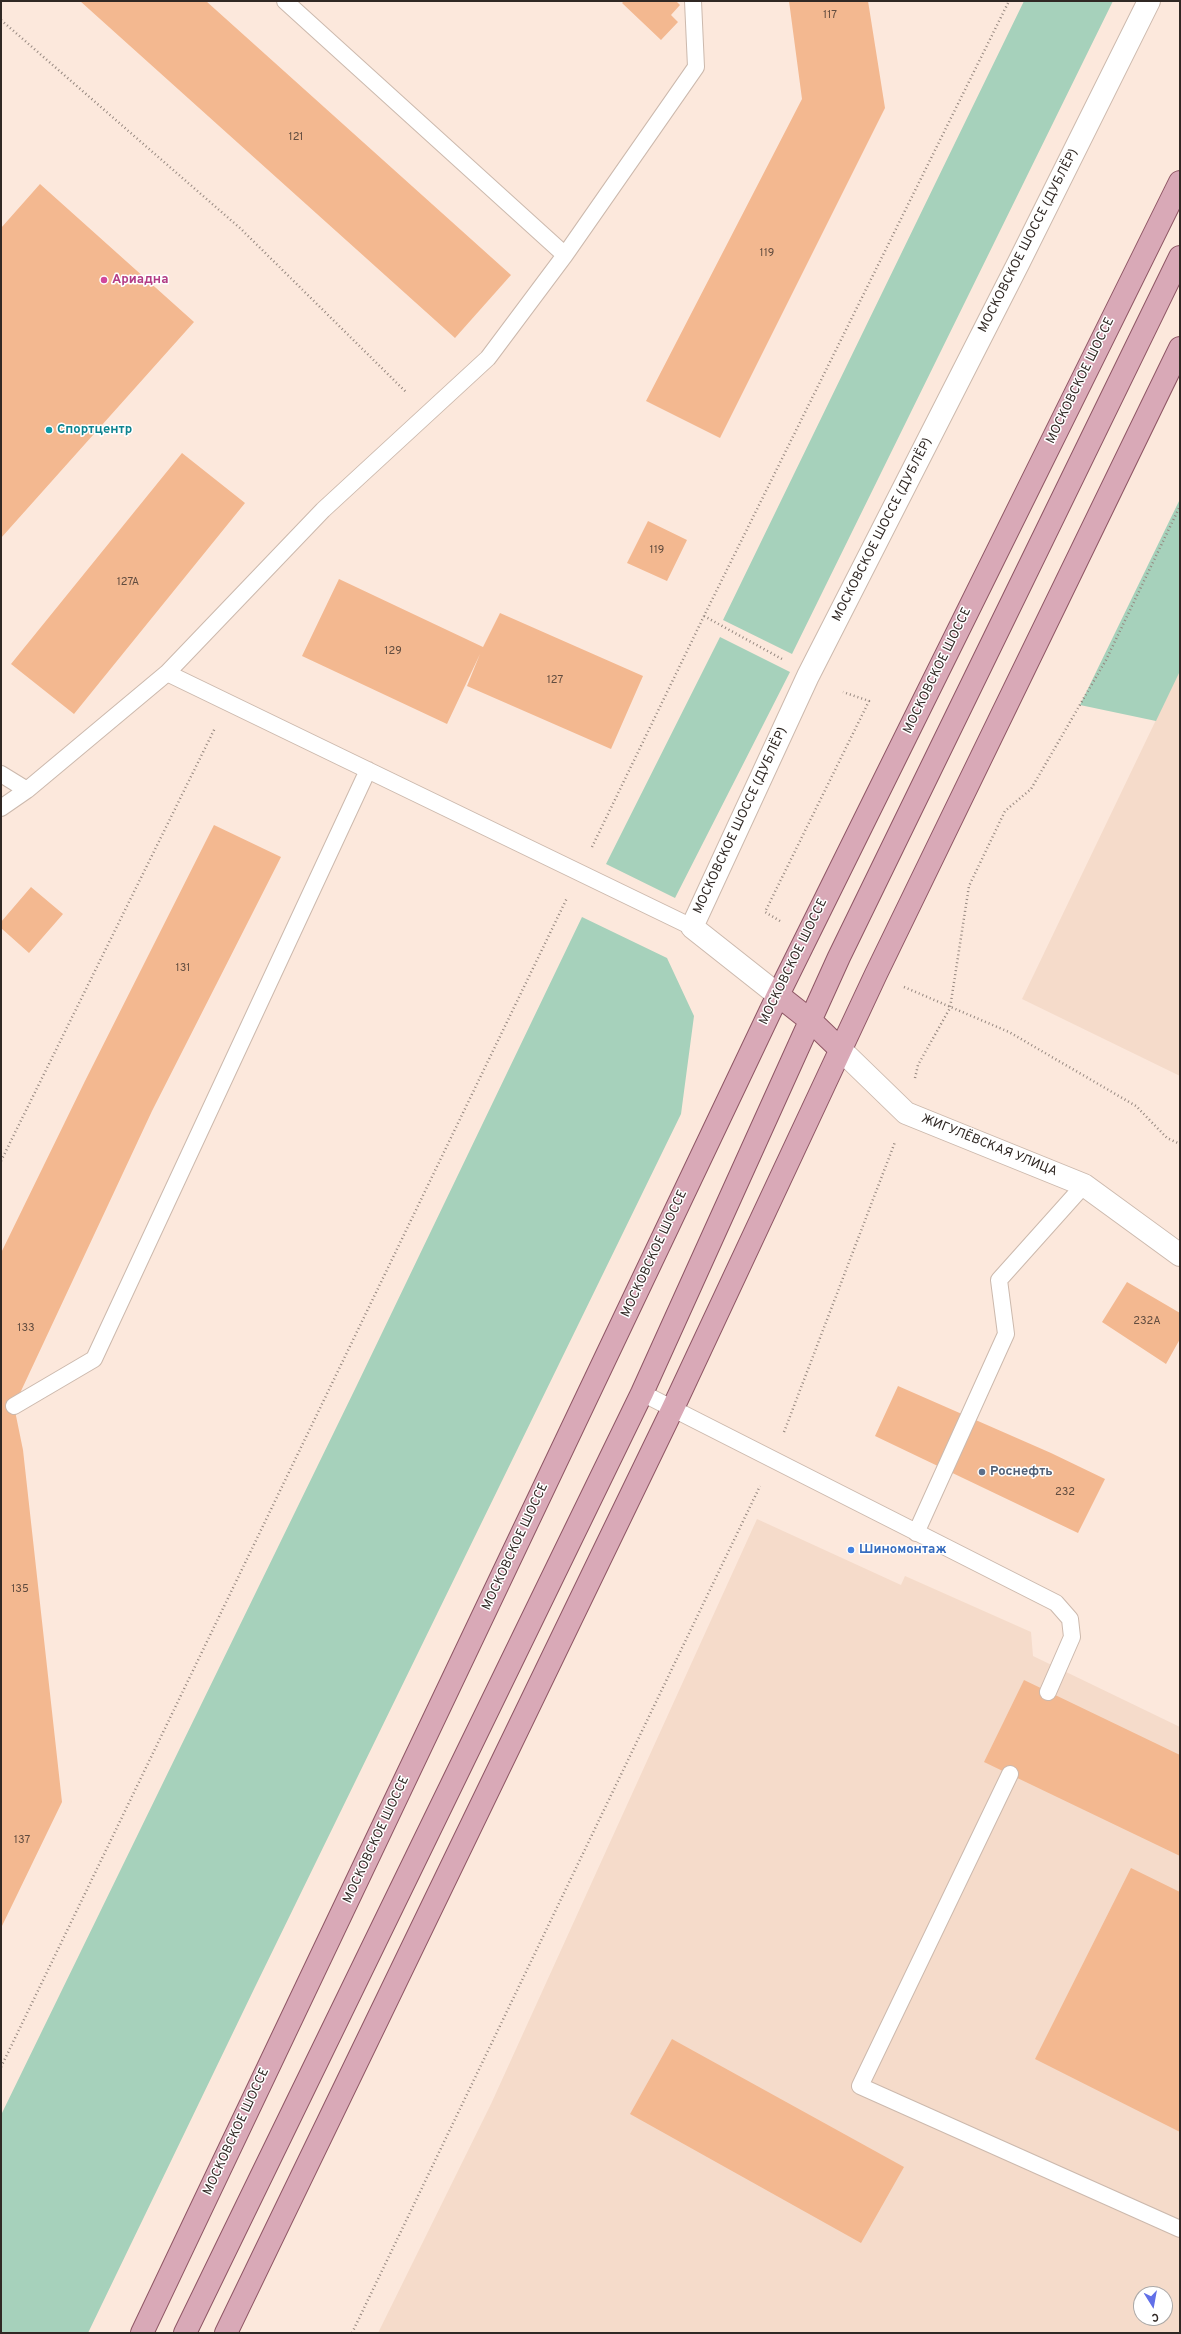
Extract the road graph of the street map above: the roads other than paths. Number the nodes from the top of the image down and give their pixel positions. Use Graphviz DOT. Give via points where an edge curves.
graph roads {
  1 [pos="285,1"];
  2 [pos="693,1"];
  3 [pos="1148,1"];
  4 [pos="1180,182"];
  5 [pos="566,255"];
  6 [pos="1180,257"];
  7 [pos="1180,348"];
  8 [pos="167,673"];
  9 [pos="368,770"];
  10 [pos="1,774"];
  11 [pos="27,790"];
  12 [pos="1,808"];
  13 [pos="692,927"];
  14 [pos="778,995"];
  15 [pos="811,1021"];
  16 [pos="840,1050"];
  17 [pos="1084,1185"];
  18 [pos="1180,1255"];
  19 [pos="642,1393"];
  20 [pos="14,1406"];
  21 [pos="673,1408"];
  22 [pos="916,1533"];
  23 [pos="1048,1692"];
  24 [pos="1010,1774"];
  25 [pos="1180,2229"];
  26 [pos="142,2333"];
  27 [pos="185,2333"];
  28 [pos="226,2333"];
  1 -- 5 [label="lane"];
  2 -- 5 [label="lane" via="696,67"];
  3 -- 13 [label="street, МОСКОВСКОЕ ШОССЕ (ДУБЛЁР)" via="1019,262 808,676"];
  4 -- 14 [label="main road, МОСКОВСКОЕ ШОССЕ"];
  5 -- 8 [label="lane" via="488,358 323,510"];
  6 -- 15 [label="main road" via="839,957"];
  7 -- 16 [label="main road"];
  8 -- 9 [label="lane"];
  8 -- 11 [label="lane"];
  9 -- 13 [label="lane"];
  9 -- 20 [label="lane" via="94,1359"];
  10 -- 11 [label="lane"];
  11 -- 12 [label="lane"];
  13 -- 14 [label="street, МОСКОВСКОЕ ШОССЕ (ДУБЛЁР)"];
  14 -- 15 [label="main road, МОСКОВСКОЕ ШОССЕ (ДУБЛЁР)"];
  14 -- 26 [label="main road, МОСКОВСКОЕ ШОССЕ"];
  15 -- 16 [label="main road, ЖИГУЛЁВСКАЯ УЛИЦА"];
  15 -- 19 [label="main road"];
  16 -- 17 [label="street, ЖИГУЛЁВСКАЯ УЛИЦА" via="906,1113"];
  16 -- 21 [label="main road"];
  17 -- 18 [label="street, ЖИГУЛЁВСКАЯ УЛИЦА"];
  17 -- 22 [label="lane" via="999,1280 1006,1334"];
  19 -- 21 [label="lane"];
  19 -- 27 [label="main road"];
  21 -- 22 [label="lane"];
  21 -- 28 [label="main road"];
  22 -- 23 [label="lane" via="1056,1603 1070,1619 1072,1637"];
  24 -- 25 [label="lane" via="860,2086"];
}
